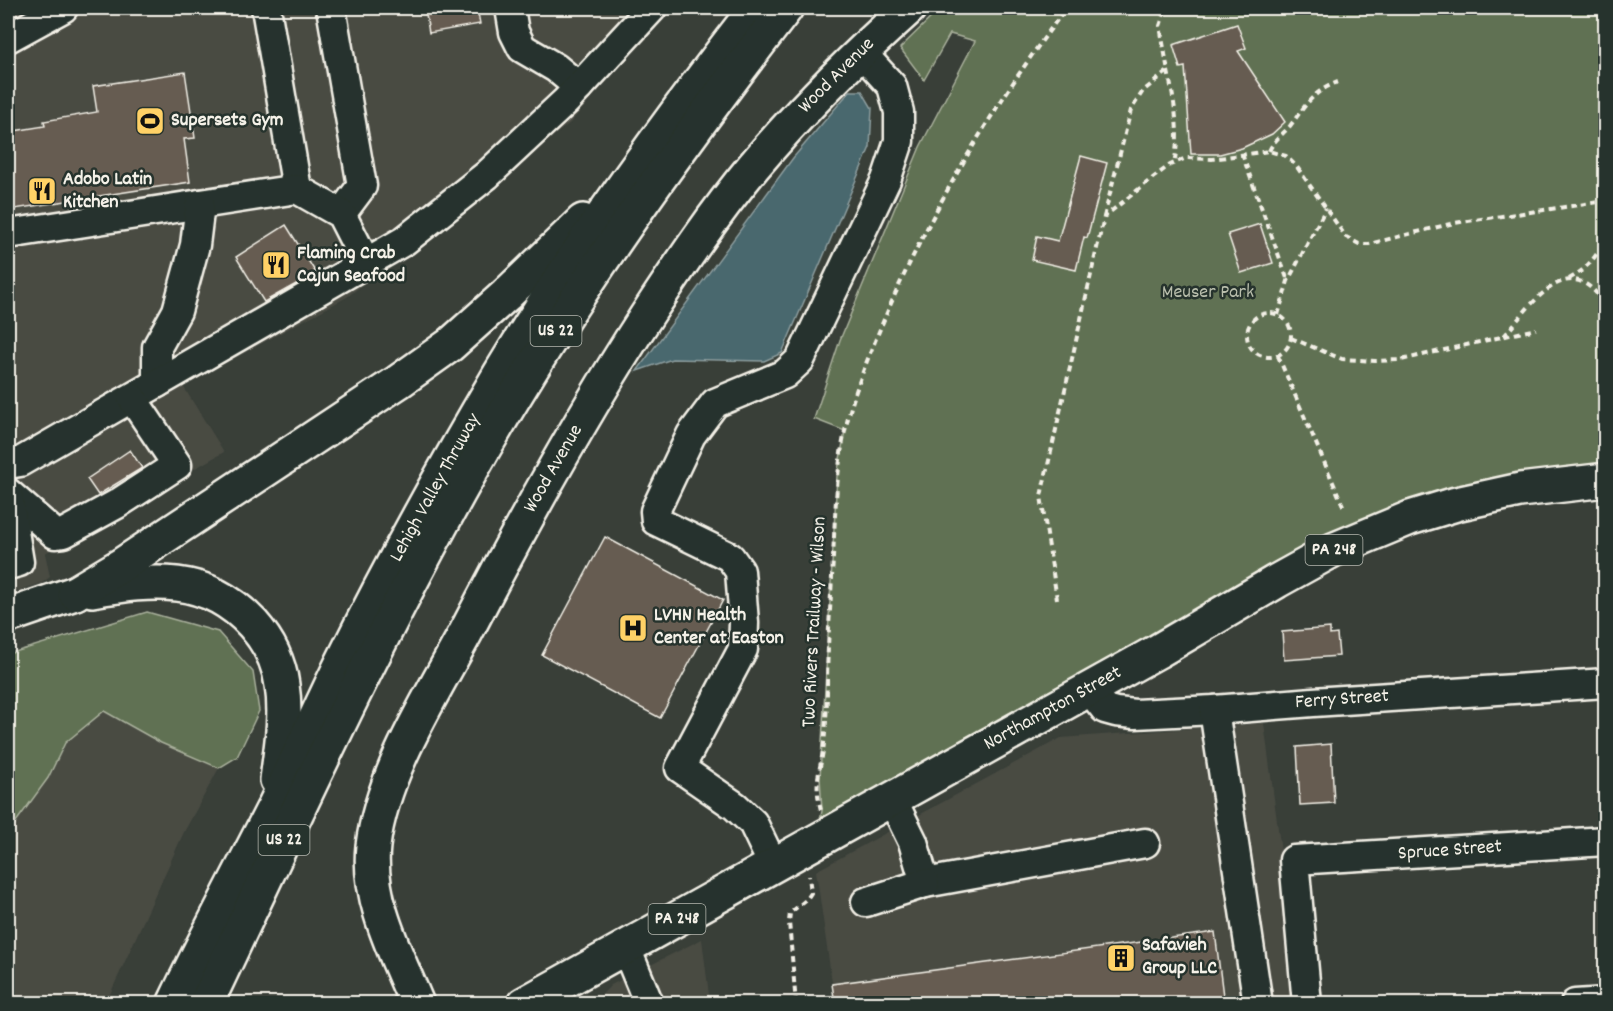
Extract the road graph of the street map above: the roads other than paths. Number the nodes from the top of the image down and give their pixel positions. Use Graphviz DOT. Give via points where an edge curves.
graph roads {
  1 [pos="63,8"];
  2 [pos="266,8"];
  3 [pos="331,8"];
  4 [pos="510,8"];
  5 [pos="756,8"];
  6 [pos="786,8"];
  7 [pos="909,8"];
  8 [pos="643,12"];
  9 [pos="8,38"];
  10 [pos="860,51"];
  11 [pos="579,87"];
  12 [pos="632,174"];
  13 [pos="297,189"];
  14 [pos="200,204"];
  15 [pos="341,214"];
  16 [pos="8,234"];
  17 [pos="366,263"];
  18 [pos="157,383"];
  19 [pos="132,398"];
  20 [pos="8,464"];
  21 [pos="1605,480"];
  22 [pos="8,494"];
  23 [pos="8,565"];
  24 [pos="75,593"];
  25 [pos="8,616"];
  26 [pos="1605,683"];
  27 [pos="1089,690"];
  28 [pos="1214,710"];
  29 [pos="892,799"];
  30 [pos="274,806"];
  31 [pos="1605,841"];
  32 [pos="1145,843"];
  33 [pos="773,865"];
  34 [pos="925,883"];
  35 [pos="866,903"];
  36 [pos="626,948"];
  37 [pos="561,991"];
  38 [pos="1605,1002"];
  39 [pos="174,1004"];
  40 [pos="206,1004"];
  41 [pos="417,1004"];
  42 [pos="524,1004"];
  43 [pos="649,1004"];
  44 [pos="1258,1004"];
  45 [pos="1307,1004"];
  46 [pos="1575,1004"];
  1 -- 9 [label="street"];
  2 -- 13 [label="street"];
  3 -- 15 [label="street" via="362,186"];
  4 -- 11 [label="street" via="514,32 522,48"];
  5 -- 12 [label="main road, Lehigh Valley Thruway / US 22"];
  6 -- 40 [label="main road, Lehigh Valley Thruway / US 22" via="718,95 587,281 474,467 362,677"];
  7 -- 10 [label="main road, Wood Avenue"];
  8 -- 11 [label="street"];
  10 -- 33 [label="street" via="892,86 899,112 899,141 886,180 800,360 786,374 715,403 691,435 655,511 656,521 730,557 740,571 743,649 680,768 753,823"];
  10 -- 41 [label="main road, Wood Avenue" via="752,168 697,239 626,347 561,454 391,778 376,826 373,874 380,911"];
  11 -- 17 [label="street" via="487,175 404,241"];
  12 -- 24 [label="main road" via="450,345"];
  12 -- 30 [label="main road, Lehigh Valley Thruway / US 22" via="546,303 445,469 347,653"];
  13 -- 14 [label="street"];
  13 -- 15 [label="street"];
  14 -- 16 [label="street"];
  14 -- 18 [label="street" via="195,246 177,311 157,347"];
  15 -- 17 [label="street"];
  17 -- 18 [label="street"];
  18 -- 19 [label="street"];
  19 -- 20 [label="street" via="20,462"];
  19 -- 22 [label="street" via="177,465 64,533 55,534"];
  21 -- 27 [label="main road, Northampton Street / PA 248" via="1479,498 1386,527 1333,550"];
  22 -- 23 [label="street" via="19,562"];
  24 -- 25 [label="main road"];
  24 -- 30 [label="main road" via="140,583 185,585 225,600 248,619 268,644 282,685 284,715"];
  26 -- 28 [label="street, Ferry Street"];
  27 -- 28 [label="street, Ferry Street" via="1101,705 1116,712"];
  27 -- 29 [label="main road, Northampton Street / PA 248"];
  28 -- 44 [label="street"];
  29 -- 33 [label="main road, Northampton Street / PA 248"];
  29 -- 34 [label="street" via="913,842"];
  30 -- 39 [label="main road, Lehigh Valley Thruway / US 22"];
  31 -- 45 [label="street, Spruce Street" via="1294,860"];
  32 -- 34 [label="street"];
  33 -- 36 [label="main road, Northampton Street / PA 248"];
  34 -- 35 [label="street"];
  36 -- 37 [label="main road, Northampton Street / PA 248"];
  36 -- 43 [label="street"];
  37 -- 42 [label="main road, Northampton Street / PA 248"];
  38 -- 46 [label="street"];
}
